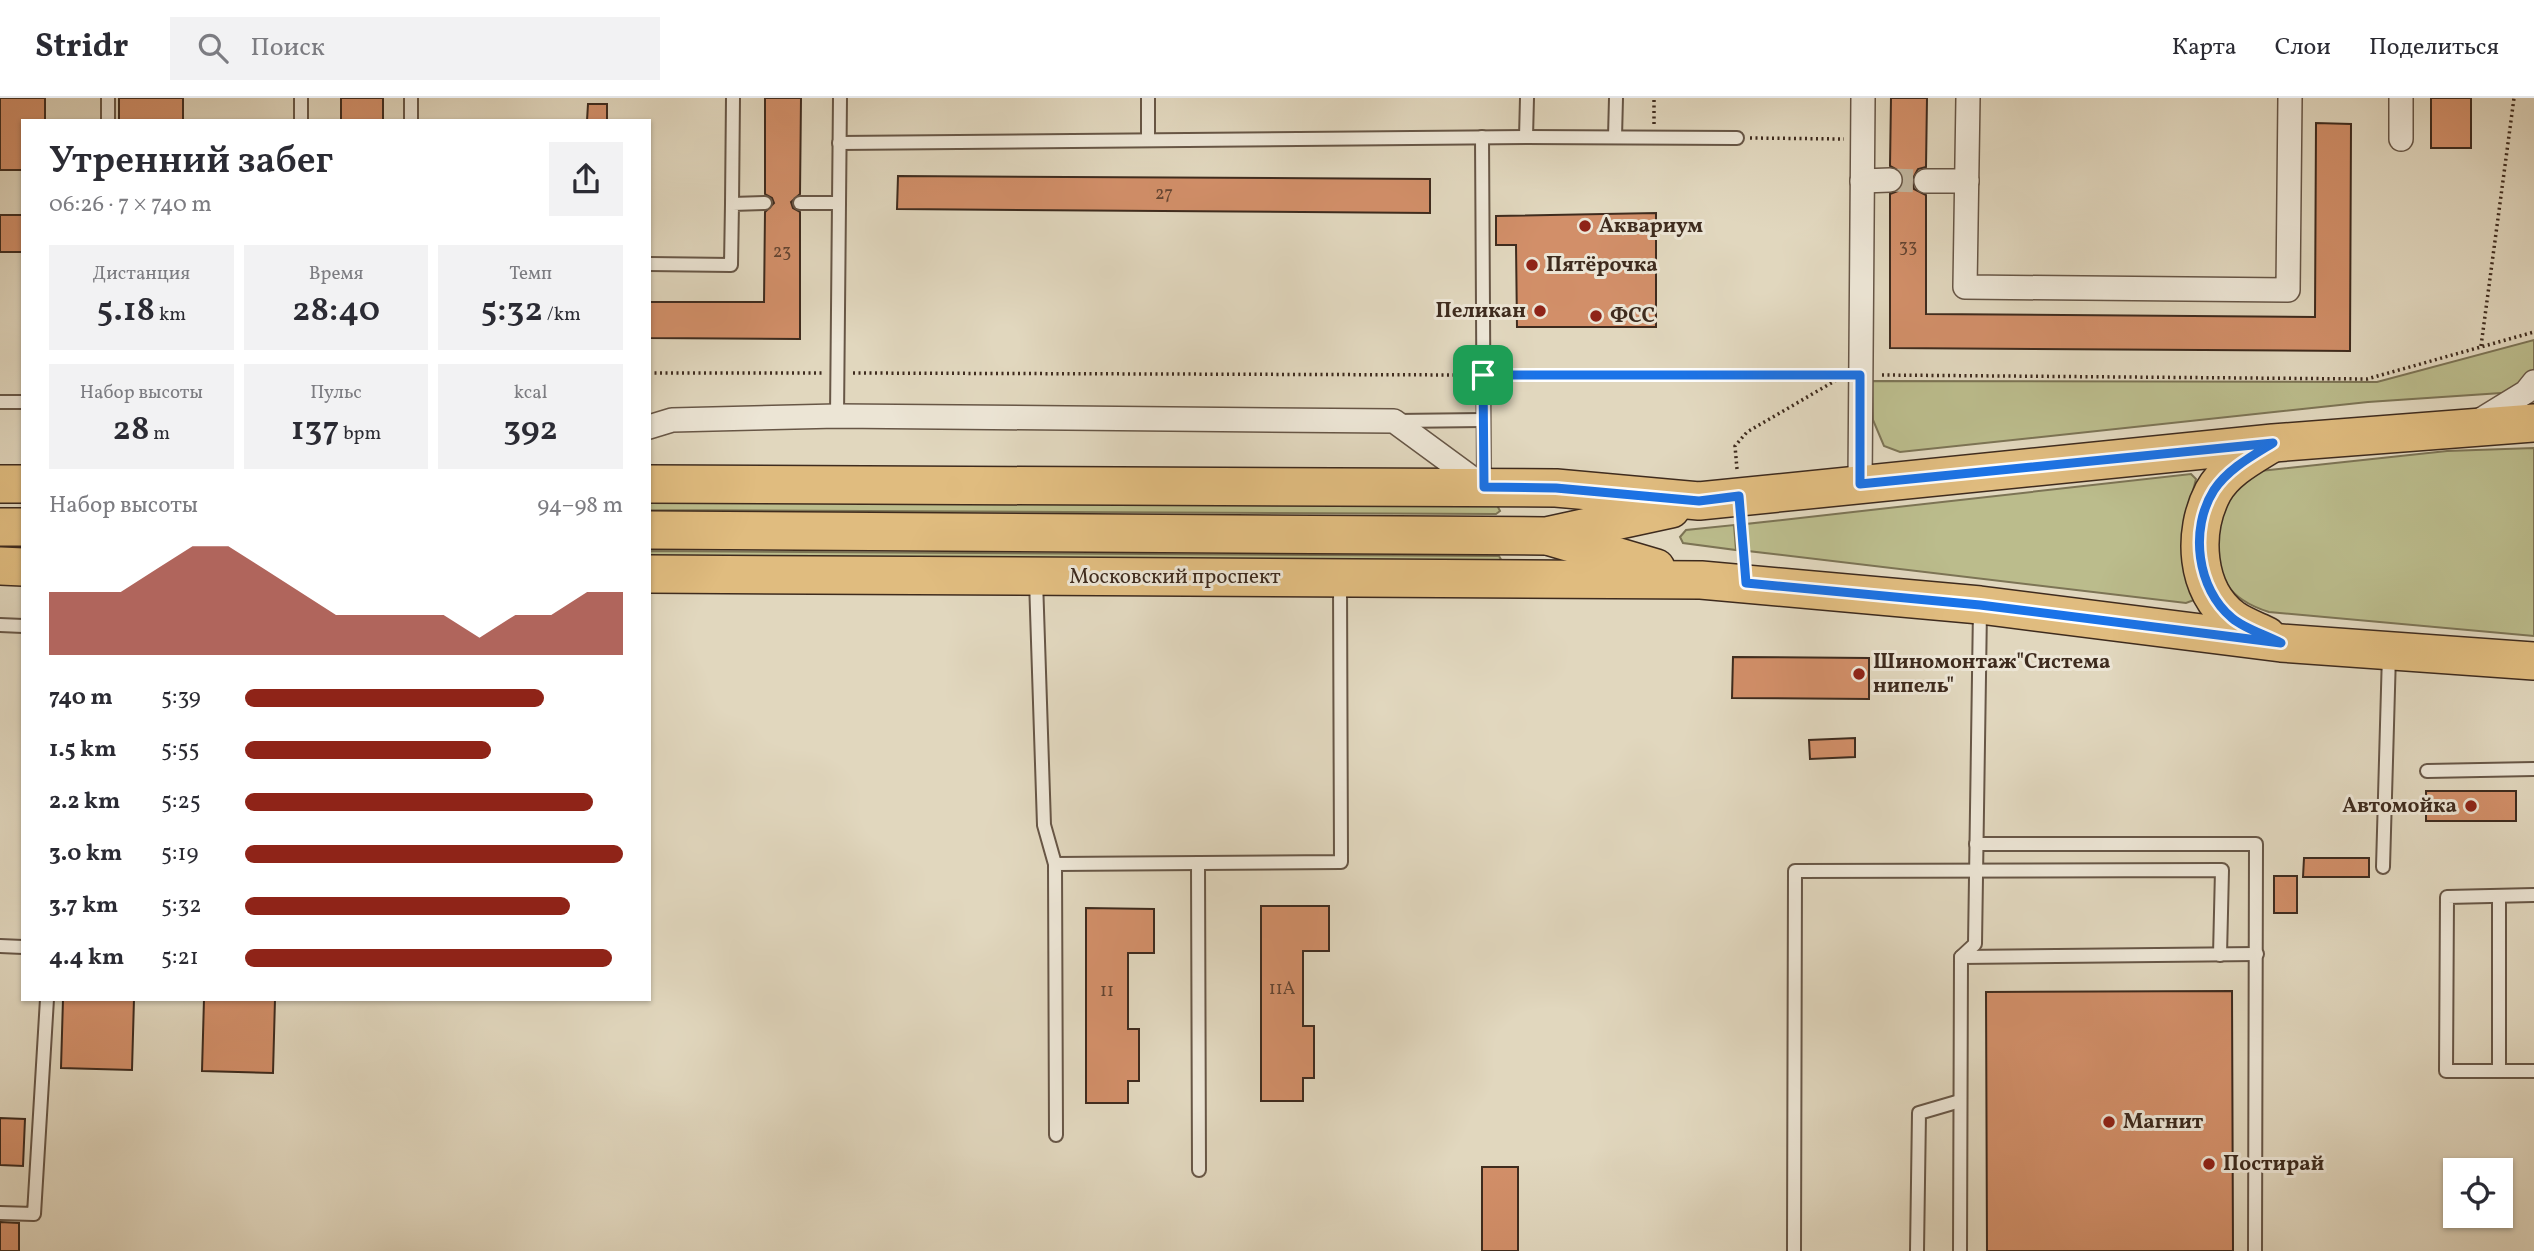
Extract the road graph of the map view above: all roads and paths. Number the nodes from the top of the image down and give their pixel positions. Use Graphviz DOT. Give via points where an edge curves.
graph roads {
  1 [pos="108,98"];
  2 [pos="301,98"];
  3 [pos="411,98"];
  4 [pos="733,98"];
  5 [pos="840,98"];
  6 [pos="1148,98"];
  7 [pos="1527,98"];
  8 [pos="1616,98"];
  9 [pos="1654,98"];
  10 [pos="1863,98"];
  11 [pos="1968,98"];
  12 [pos="2290,98"];
  13 [pos="2401,98"];
  14 [pos="2514,98"];
  15 [pos="107,119"];
  16 [pos="301,119"];
  17 [pos="411,119"];
  18 [pos="1482,137"];
  19 [pos="1526,137"];
  20 [pos="1615,137"];
  21 [pos="1653,137"];
  22 [pos="1148,138"];
  23 [pos="1737,138"];
  24 [pos="1863,139"];
  25 [pos="2400,139"];
  26 [pos="839,143"];
  27 [pos="1890,180"];
  28 [pos="1862,181"];
  29 [pos="1926,181"];
  30 [pos="1967,181"];
  31 [pos="765,203"];
  32 [pos="800,203"];
  33 [pos="839,203"];
  34 [pos="732,204"];
  35 [pos="651,264"];
  36 [pos="2534,332"];
  37 [pos="2481,346"];
  38 [pos="651,373"];
  39 [pos="837,373"];
  40 [pos="1483,375"];
  41 [pos="1860,375"];
  42 [pos="2534,382"];
  43 [pos="0,402"];
  44 [pos="21,402"];
  45 [pos="837,416"];
  46 [pos="1483,420"];
  47 [pos="1394,421"];
  48 [pos="2534,423"];
  49 [pos="651,427"];
  50 [pos="2469,428"];
  51 [pos="2273,443"];
  52 [pos="0,484"];
  53 [pos="21,484"];
  54 [pos="651,484"];
  55 [pos="1860,484"];
  56 [pos="1484,487"];
  57 [pos="1739,496"];
  58 [pos="1688,504"];
  59 [pos="0,527"];
  60 [pos="21,527"];
  61 [pos="651,530"];
  62 [pos="1546,536"];
  63 [pos="651,573"];
  64 [pos="1036,576"];
  65 [pos="1340,578"];
  66 [pos="1692,578"];
  67 [pos="1746,583"];
  68 [pos="1980,605"];
  69 [pos="0,625"];
  70 [pos="21,626"];
  71 [pos="2281,643"];
  72 [pos="2389,651"];
  73 [pos="2534,661"];
  74 [pos="2534,769"];
  75 [pos="2427,771"];
  76 [pos="1976,844"];
  77 [pos="1198,863"];
  78 [pos="1055,864"];
  79 [pos="2383,867"];
  80 [pos="1976,870"];
  81 [pos="2534,895"];
  82 [pos="2499,896"];
  83 [pos="0,946"];
  84 [pos="21,947"];
  85 [pos="2220,954"];
  86 [pos="2257,954"];
  87 [pos="1961,957"];
  88 [pos="47,1001"];
  89 [pos="2499,1071"];
  90 [pos="2534,1071"];
  91 [pos="1960,1101"];
  92 [pos="1056,1135"];
  93 [pos="1199,1170"];
  94 [pos="0,1213"];
  95 [pos="1794,1251"];
  96 [pos="1917,1251"];
  97 [pos="1960,1251"];
  98 [pos="2255,1251"];
  1 -- 15 [label="lane"];
  2 -- 16 [label="lane"];
  3 -- 17 [label="lane"];
  4 -- 34 [label="lane"];
  5 -- 26 [label="lane"];
  6 -- 22 [label="lane"];
  7 -- 19 [label="lane"];
  8 -- 20 [label="lane"];
  9 -- 21 [label="path"];
  10 -- 24 [label="street"];
  11 -- 30 [label="street"];
  12 -- 30 [label="street" via="2288,290 1965,287"];
  13 -- 25 [label="street"];
  14 -- 37 [label="path"];
  18 -- 19 [label="lane"];
  18 -- 22 [label="lane"];
  18 -- 40 [label="lane"];
  19 -- 20 [label="lane"];
  20 -- 21 [label="lane"];
  21 -- 23 [label="lane"];
  22 -- 26 [label="lane"];
  23 -- 24 [label="path"];
  24 -- 28 [label="street"];
  26 -- 33 [label="lane"];
  27 -- 28 [label="street"];
  28 -- 41 [label="street"];
  29 -- 30 [label="street"];
  31 -- 34 [label="lane"];
  32 -- 33 [label="lane"];
  33 -- 39 [label="lane"];
  34 -- 35 [label="lane" via="731,265"];
  36 -- 37 [label="path"];
  37 -- 41 [label="path" via="2367,379"];
  38 -- 39 [label="path"];
  39 -- 40 [label="path"];
  39 -- 45 [label="lane"];
  40 -- 46 [label="lane"];
  40 -- 57 [label="path" via="1845,375 1747,432 1735,446"];
  41 -- 55 [label="street"];
  42 -- 50 [label="street"];
  43 -- 44 [label="lane"];
  45 -- 47 [label="street"];
  45 -- 49 [label="street" via="672,420"];
  46 -- 47 [label="lane"];
  46 -- 56 [label="lane"];
  47 -- 56 [label="street"];
  48 -- 50 [label="main road, Московский проспект"];
  50 -- 51 [label="main road, Московский проспект"];
  51 -- 55 [label="main road, Московский проспект"];
  51 -- 71 [label="main road" via="2239,464 2214,491 2199,543 2211,596 2233,619"];
  52 -- 53 [label="main road"];
  54 -- 56 [label="main road, Московский проспект"];
  55 -- 57 [label="main road, Московский проспект"];
  56 -- 58 [label="main road, Московский проспект" via="1556,488"];
  57 -- 58 [label="main road, Московский проспект"];
  57 -- 67 [label="path"];
  58 -- 62 [label="main road, Московский проспект"];
  58 -- 66 [label="main road" via="1650,528 1650,546 1662,562"];
  59 -- 60 [label="main road"];
  61 -- 62 [label="main road, Московский проспект"];
  62 -- 66 [label="main road, Московский проспект"];
  63 -- 64 [label="main road, Московский проспект"];
  64 -- 65 [label="main road, Московский проспект"];
  64 -- 78 [label="lane" via="1044,825"];
  65 -- 66 [label="main road, Московский проспект"];
  65 -- 77 [label="lane" via="1341,862"];
  66 -- 67 [label="main road, Московский проспект"];
  67 -- 68 [label="main road, Московский проспект"];
  68 -- 71 [label="main road, Московский проспект"];
  68 -- 76 [label="lane"];
  69 -- 70 [label="lane"];
  71 -- 72 [label="main road, Московский проспект"];
  72 -- 73 [label="main road, Московский проспект"];
  72 -- 79 [label="lane"];
  74 -- 75 [label="lane"];
  76 -- 80 [label="lane"];
  76 -- 86 [label="lane" via="2256,844"];
  77 -- 78 [label="lane"];
  77 -- 93 [label="lane"];
  78 -- 92 [label="lane"];
  80 -- 85 [label="lane" via="2222,870"];
  80 -- 87 [label="lane" via="1975,944"];
  80 -- 95 [label="lane" via="1795,871"];
  81 -- 82 [label="lane"];
  82 -- 89 [label="lane"];
  82 -- 89 [label="lane" via="2447,897 2446,1031 2446,1071"];
  83 -- 84 [label="lane"];
  85 -- 86 [label="lane"];
  85 -- 87 [label="lane"];
  86 -- 98 [label="lane"];
  87 -- 91 [label="lane"];
  88 -- 94 [label="lane" via="34,1214"];
  89 -- 90 [label="lane"];
  91 -- 96 [label="lane" via="1919,1113"];
  91 -- 97 [label="lane"];
}
